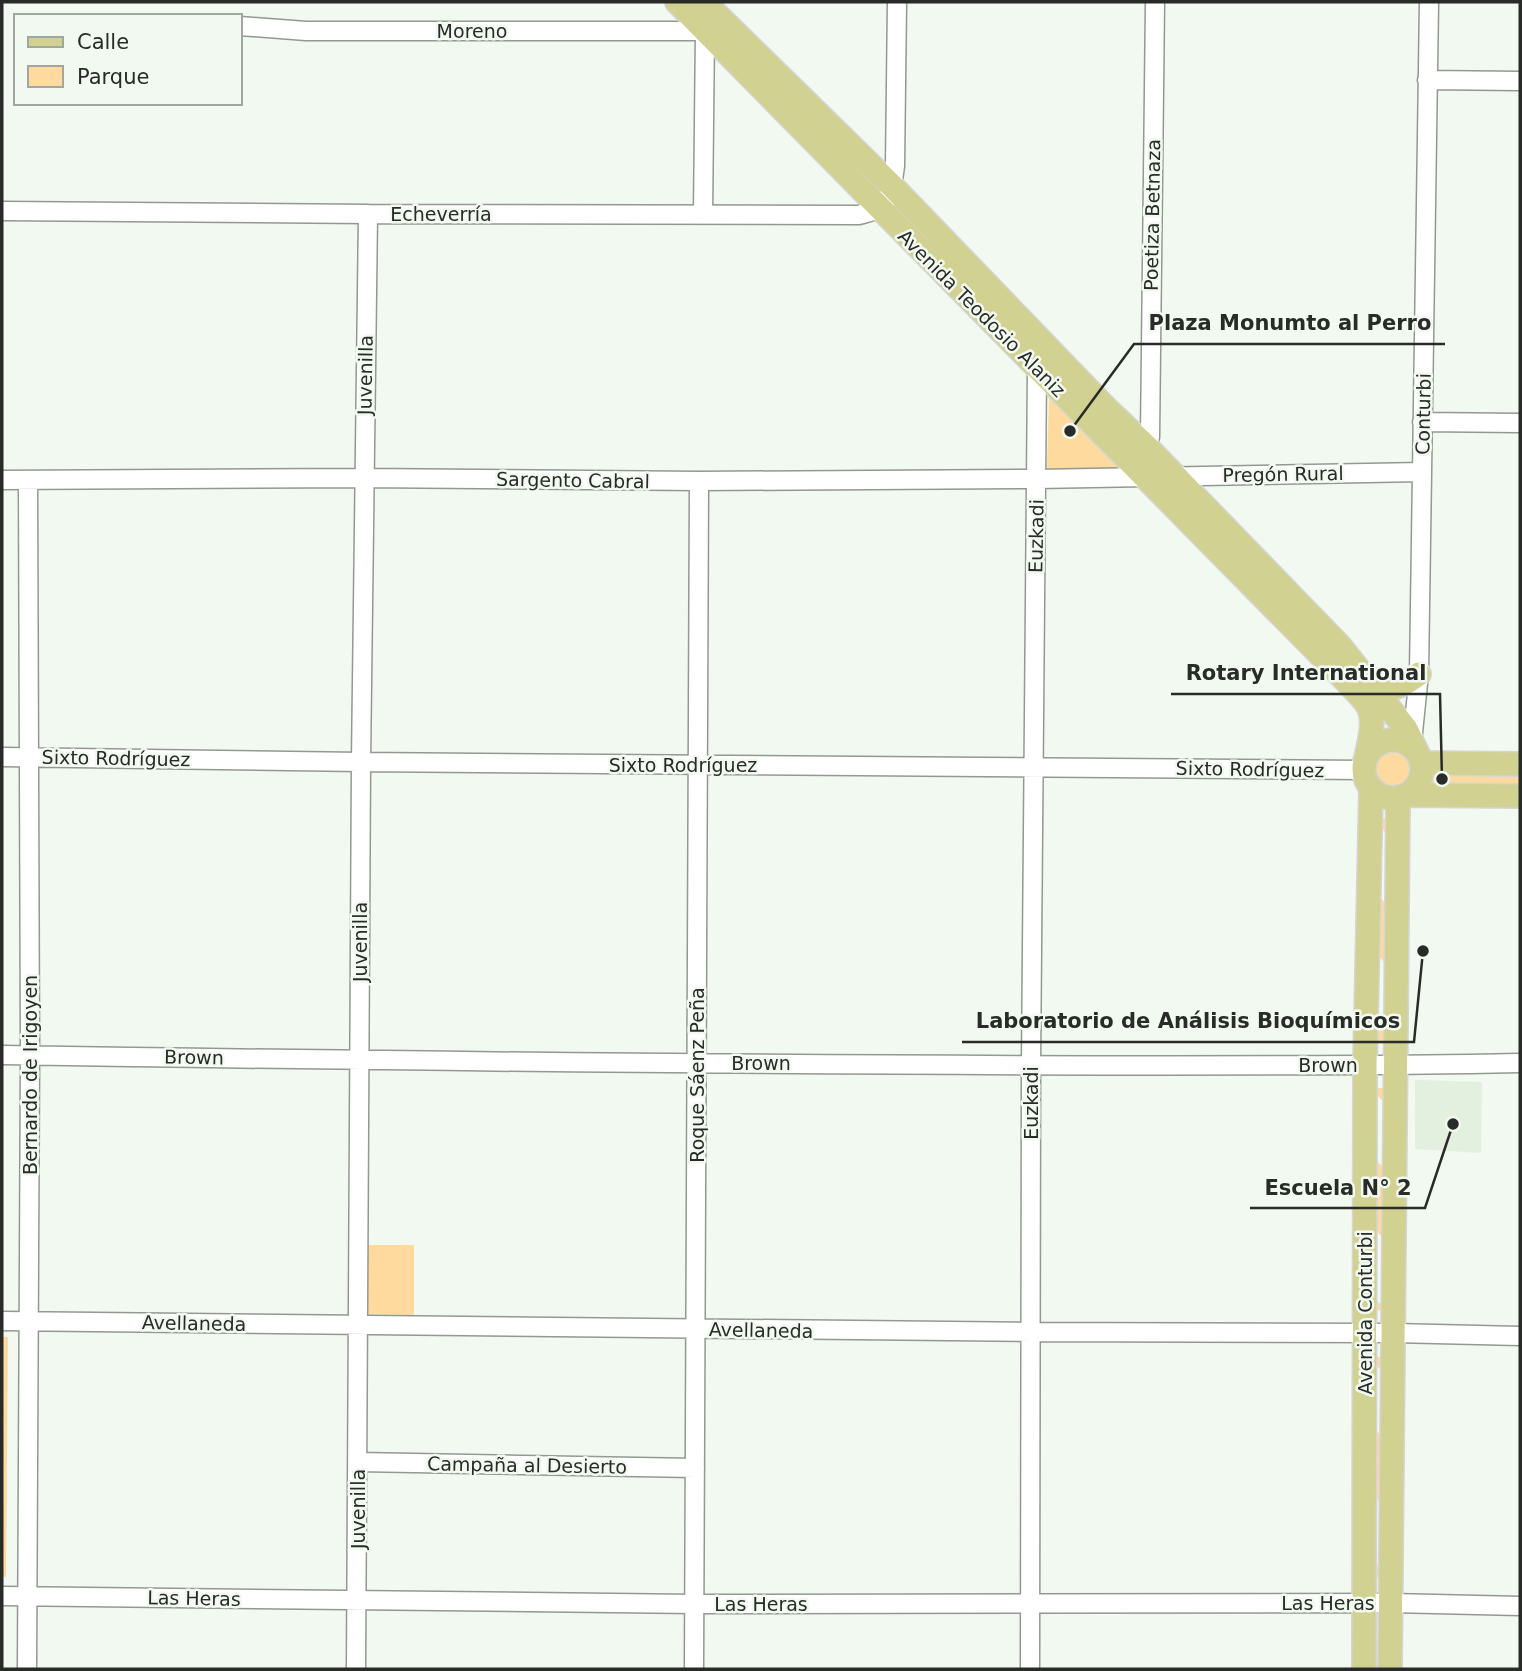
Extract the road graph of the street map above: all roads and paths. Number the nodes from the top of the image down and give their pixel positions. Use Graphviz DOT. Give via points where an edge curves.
graph roads {
  1 [pos="677,2"];
  2 [pos="897,2"];
  3 [pos="1155,2"];
  4 [pos="1429,2"];
  5 [pos="709,17"];
  6 [pos="242,26"];
  7 [pos="1427,80"];
  8 [pos="1520,81"];
  9 [pos="892,186"];
  10 [pos="879,208"];
  11 [pos="2,211"];
  12 [pos="368,214"];
  13 [pos="703,214"];
  14 [pos="1037,369"];
  15 [pos="1422,422"];
  16 [pos="1520,423"];
  17 [pos="1140,462"];
  18 [pos="1422,472"];
  19 [pos="1173,476"];
  20 [pos="364,478"];
  21 [pos="1037,479"];
  22 [pos="2,480"];
  23 [pos="28,480"];
  24 [pos="699,481"];
  25 [pos="1287,607"];
  26 [pos="1341,676"];
  27 [pos="1418,682"];
  28 [pos="1373,686"];
  29 [pos="1395,715"];
  30 [pos="1417,752"];
  31 [pos="2,757"];
  32 [pos="29,757"];
  33 [pos="360,762"];
  34 [pos="1520,764"];
  35 [pos="698,765"];
  36 [pos="1367,765"];
  37 [pos="1033,767"];
  38 [pos="1520,796"];
  39 [pos="1403,797"];
  40 [pos="2,1055"];
  41 [pos="30,1055"];
  42 [pos="360,1059"];
  43 [pos="697,1063"];
  44 [pos="1520,1063"];
  45 [pos="1396,1064"];
  46 [pos="1031,1065"];
  47 [pos="1365,1065"];
  48 [pos="2,1321"];
  49 [pos="29,1321"];
  50 [pos="359,1325"];
  51 [pos="696,1329"];
  52 [pos="1031,1332"];
  53 [pos="1364,1333"];
  54 [pos="1393,1333"];
  55 [pos="1520,1336"];
  56 [pos="358,1462"];
  57 [pos="695,1468"];
  58 [pos="2,1596"];
  59 [pos="27,1597"];
  60 [pos="357,1600"];
  61 [pos="1391,1602"];
  62 [pos="1030,1603"];
  63 [pos="1364,1603"];
  64 [pos="694,1604"];
  65 [pos="1520,1606"];
  66 [pos="27,1669"];
  67 [pos="356,1669"];
  68 [pos="694,1669"];
  69 [pos="1030,1669"];
  70 [pos="1364,1669"];
  71 [pos="1390,1669"];
  1 -- 5 [label="main road, Avenida Teodosio Alaniz"];
  2 -- 9 [label="street"];
  3 -- 17 [label="street, Poetiza Betnaza" via="1150,436"];
  4 -- 7 [label="street, Conturbi"];
  5 -- 6 [label="street, Moreno" via="306,30"];
  5 -- 9 [label="main road, Avenida Teodosio Alaniz"];
  5 -- 10 [label="main road, Avenida Teodosio Alaniz"];
  5 -- 13 [label="street"];
  7 -- 8 [label="street"];
  7 -- 15 [label="street, Conturbi"];
  9 -- 10 [label="street"];
  9 -- 17 [label="main road, Avenida Teodosio Alaniz" via="1098,399"];
  10 -- 13 [label="street, Echeverría" via="859,215"];
  10 -- 14 [label="main road, Avenida Teodosio Alaniz"];
  11 -- 12 [label="street, Echeverría"];
  12 -- 13 [label="street, Echeverría"];
  12 -- 20 [label="street, Juvenilla"];
  14 -- 17 [label="main road, Avenida Teodosio Alaniz"];
  14 -- 21 [label="street, Euzkadi"];
  15 -- 16 [label="street"];
  15 -- 18 [label="street, Conturbi"];
  17 -- 19 [label="main road, Avenida Teodosio Alaniz"];
  17 -- 21 [label="street, Sargento Cabral"];
  17 -- 25 [label="main road, Avenida Teodosio Alaniz"];
  18 -- 19 [label="street, Pregón Rural"];
  18 -- 27 [label="street, Conturbi"];
  19 -- 25 [label="main road, Avenida Teodosio Alaniz"];
  20 -- 23 [label="street, Sargento Cabral"];
  20 -- 24 [label="street, Sargento Cabral"];
  20 -- 33 [label="street, Juvenilla"];
  21 -- 24 [label="street, Sargento Cabral"];
  21 -- 37 [label="street, Euzkadi"];
  22 -- 23 [label="street, Sargento Cabral"];
  23 -- 32 [label="street, Bernardo de Irigoyen"];
  24 -- 35 [label="street, Roque Sáenz Peña"];
  25 -- 26 [label="main road, Avenida Teodosio Alaniz"];
  25 -- 28 [label="main road, Avenida Teodosio Alaniz" via="1340,646"];
  26 -- 28 [label="main road"];
  26 -- 36 [label="main road, Avenida Teodosio Alaniz" via="1371,717"];
  27 -- 28 [label="main road" via="1391,689"];
  27 -- 29 [label="street"];
  27 -- 30 [label="street, Conturbi"];
  28 -- 29 [label="main road, Avenida Teodosio Alaniz"];
  29 -- 30 [label="main road, Avenida Teodosio Alaniz"];
  29 -- 36 [label="street"];
  30 -- 34 [label="main road"];
  30 -- 36 [label="main road" via="1403,741 1385,741 1370,751"];
  30 -- 39 [label="main road" via="1422,778 1414,791"];
  31 -- 32 [label="street, Sixto Rodríguez"];
  32 -- 33 [label="street, Sixto Rodríguez"];
  32 -- 41 [label="street, Bernardo de Irigoyen"];
  33 -- 35 [label="street, Sixto Rodríguez"];
  33 -- 42 [label="street, Juvenilla"];
  35 -- 37 [label="street, Sixto Rodríguez"];
  35 -- 43 [label="street, Roque Sáenz Peña"];
  36 -- 37 [label="street, Sixto Rodríguez"];
  36 -- 39 [label="main road" via="1383,797"];
  36 -- 47 [label="main road, Avenida Conturbi"];
  37 -- 46 [label="street, Euzkadi"];
  38 -- 39 [label="main road"];
  39 -- 45 [label="main road, Avenida Conturbi"];
  40 -- 41 [label="street, Brown"];
  41 -- 42 [label="street, Brown"];
  41 -- 49 [label="street, Bernardo de Irigoyen"];
  42 -- 43 [label="street, Brown"];
  42 -- 50 [label="street, Juvenilla"];
  43 -- 46 [label="street, Brown"];
  43 -- 51 [label="street, Roque Sáenz Peña"];
  44 -- 45 [label="street, Brown"];
  45 -- 47 [label="street, Brown"];
  45 -- 54 [label="main road, Avenida Conturbi"];
  46 -- 47 [label="street, Brown"];
  46 -- 52 [label="street, Euzkadi"];
  47 -- 53 [label="main road, Avenida Conturbi"];
  48 -- 49 [label="street, Avellaneda"];
  49 -- 50 [label="street, Avellaneda"];
  49 -- 59 [label="street, Bernardo de Irigoyen"];
  50 -- 51 [label="street, Avellaneda"];
  50 -- 56 [label="street, Juvenilla"];
  51 -- 52 [label="street, Avellaneda"];
  51 -- 57 [label="street, Roque Sáenz Peña"];
  52 -- 53 [label="street, Avellaneda"];
  52 -- 62 [label="street, Euzkadi"];
  53 -- 54 [label="street, Avellaneda"];
  53 -- 63 [label="main road, Avenida Conturbi"];
  54 -- 55 [label="street, Avellaneda"];
  54 -- 61 [label="main road, Avenida Conturbi"];
  56 -- 57 [label="street, Campaña al Desierto"];
  56 -- 60 [label="street, Juvenilla"];
  57 -- 64 [label="street, Roque Sáenz Peña"];
  58 -- 59 [label="street, Las Heras"];
  59 -- 60 [label="street, Las Heras"];
  59 -- 66 [label="street, Bernardo de Irigoyen"];
  60 -- 64 [label="street, Las Heras"];
  60 -- 67 [label="street, Juvenilla"];
  61 -- 63 [label="street, Las Heras"];
  61 -- 65 [label="street, Las Heras"];
  61 -- 71 [label="main road, Avenida Conturbi"];
  62 -- 63 [label="street, Las Heras"];
  62 -- 64 [label="street, Las Heras"];
  62 -- 69 [label="street, Euzkadi"];
  63 -- 70 [label="main road, Avenida Conturbi"];
  64 -- 68 [label="street, Roque Sáenz Peña"];
}
